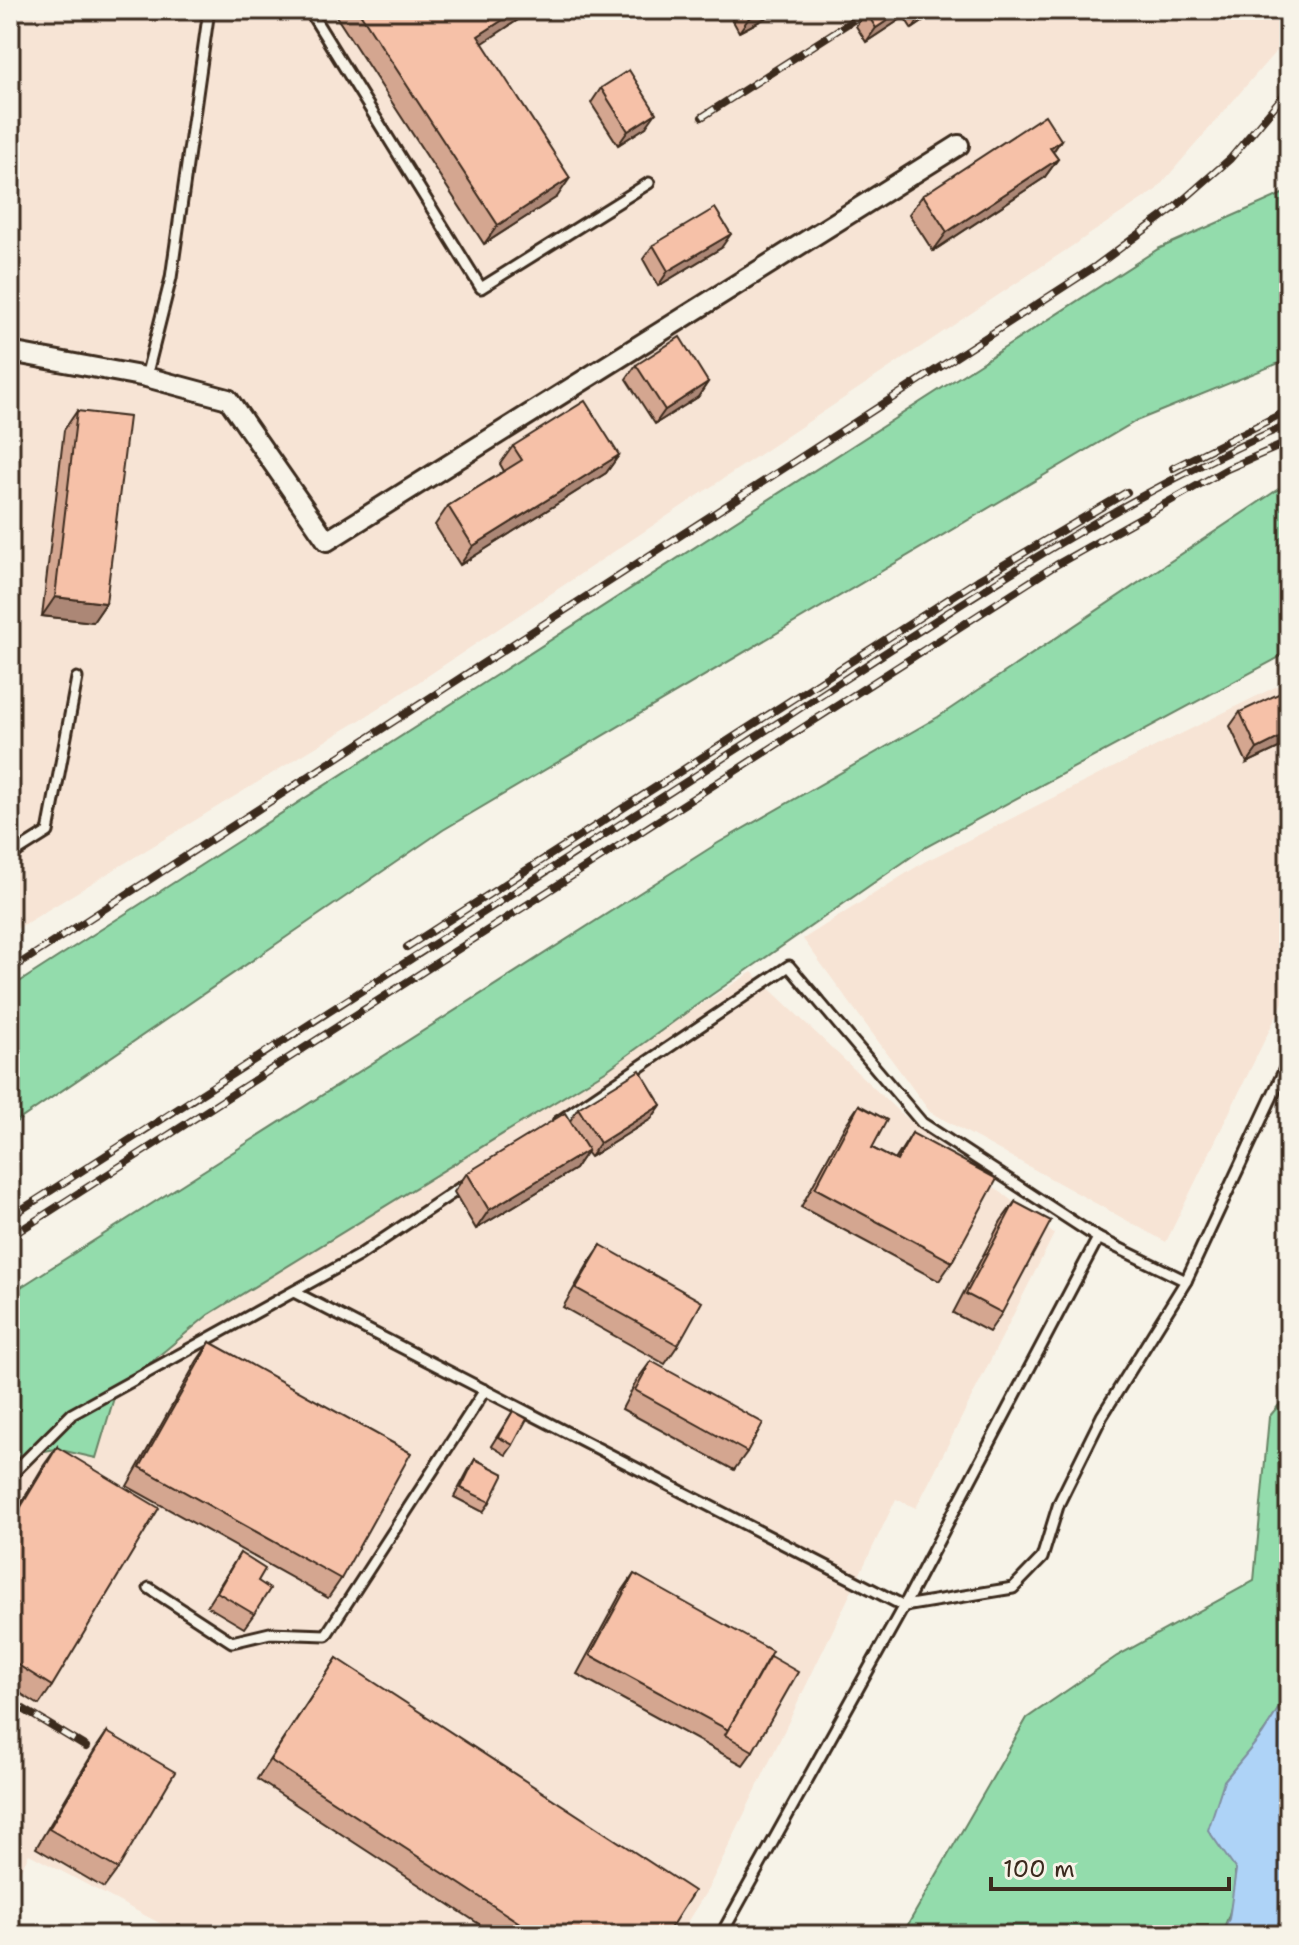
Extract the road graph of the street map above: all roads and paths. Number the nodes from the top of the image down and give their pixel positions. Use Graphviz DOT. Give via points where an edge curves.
graph roads {
  1 [pos="209,10"];
  2 [pos="309,10"];
  3 [pos="959,145"];
  4 [pos="649,183"];
  5 [pos="10,352"];
  6 [pos="146,377"];
  7 [pos="77,678"];
  8 [pos="10,856"];
  9 [pos="1289,1060"];
  10 [pos="554,1125"];
  11 [pos="476,1177"];
  12 [pos="1098,1238"];
  13 [pos="1186,1281"];
  14 [pos="294,1292"];
  15 [pos="485,1390"];
  16 [pos="10,1476"];
  17 [pos="149,1588"];
  18 [pos="911,1594"];
  19 [pos="904,1606"];
  20 [pos="721,1935"];
  1 -- 6 [label="lane" via="171,278"];
  2 -- 4 [label="lane" via="481,288"];
  3 -- 6 [label="street" via="327,541 228,399"];
  5 -- 6 [label="street"];
  7 -- 8 [label="lane" via="48,832"];
  9 -- 13 [label="lane"];
  10 -- 12 [label="lane" via="789,966 922,1123"];
  11 -- 14 [label="lane"];
  12 -- 13 [label="lane"];
  12 -- 19 [label="lane"];
  13 -- 19 [label="lane" via="1102,1416 1059,1503 1042,1558 1013,1588"];
  14 -- 15 [label="lane"];
  14 -- 16 [label="lane" via="72,1414"];
  15 -- 17 [label="lane" via="326,1635 270,1633 232,1642"];
  15 -- 19 [label="lane"];
  18 -- 19 [label="lane"];
  19 -- 20 [label="lane"];
}
